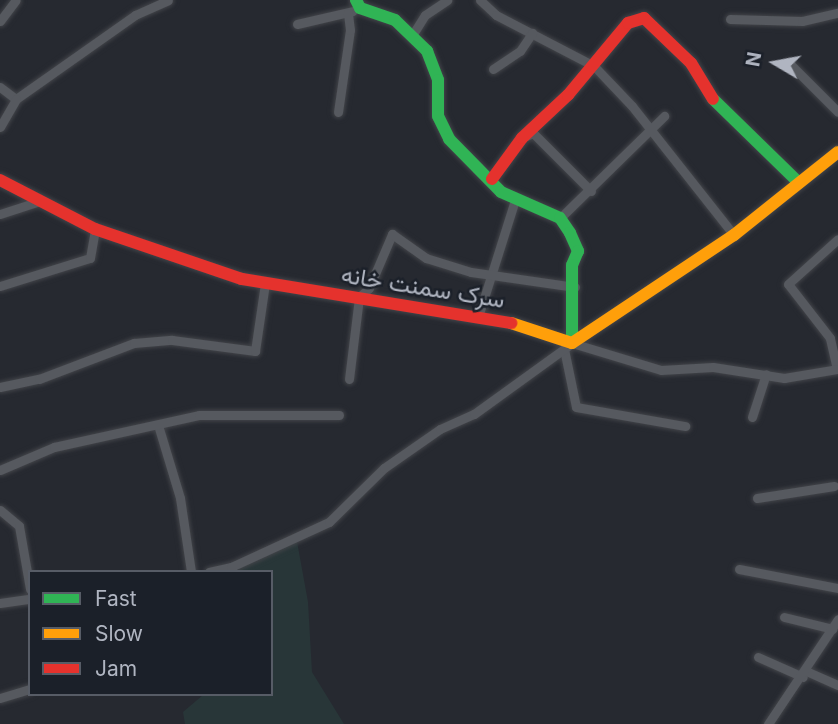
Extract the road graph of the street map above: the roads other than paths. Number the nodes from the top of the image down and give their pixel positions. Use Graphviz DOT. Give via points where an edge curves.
graph roads {
  1 [pos="16,0"];
  2 [pos="168,0"];
  3 [pos="447,0"];
  4 [pos="480,0"];
  5 [pos="354,7"];
  6 [pos="838,13"];
  7 [pos="730,19"];
  8 [pos="0,21"];
  9 [pos="297,24"];
  10 [pos="532,33"];
  11 [pos="413,34"];
  12 [pos="789,63"];
  13 [pos="594,66"];
  14 [pos="493,69"];
  15 [pos="0,87"];
  16 [pos="16,99"];
  17 [pos="338,112"];
  18 [pos="838,112"];
  19 [pos="664,116"];
  20 [pos="0,127"];
  21 [pos="648,130"];
  22 [pos="522,138"];
  23 [pos="838,152"];
  24 [pos="492,178"];
  25 [pos="0,180"];
  26 [pos="799,183"];
  27 [pos="591,191"];
  28 [pos="515,200"];
  29 [pos="40,201"];
  30 [pos="0,214"];
  31 [pos="560,218"];
  32 [pos="95,229"];
  33 [pos="734,235"];
  34 [pos="838,239"];
  35 [pos="492,274"];
  36 [pos="265,283"];
  37 [pos="0,286"];
  38 [pos="575,287"];
  39 [pos="359,297"];
  40 [pos="479,314"];
  41 [pos="568,346"];
  42 [pos="838,369"];
  43 [pos="766,374"];
  44 [pos="349,379"];
  45 [pos="0,387"];
  46 [pos="339,415"];
  47 [pos="752,417"];
  48 [pos="158,425"];
  49 [pos="685,426"];
  50 [pos="0,470"];
  51 [pos="834,486"];
  52 [pos="757,498"];
  53 [pos="0,510"];
  54 [pos="739,569"];
  55 [pos="191,570"];
  56 [pos="218,570"];
  57 [pos="28,578"];
  58 [pos="838,588"];
  59 [pos="28,599"];
  60 [pos="0,603"];
  61 [pos="784,617"];
  62 [pos="838,619"];
  63 [pos="833,629"];
  64 [pos="758,657"];
  65 [pos="804,674"];
  66 [pos="838,685"];
  67 [pos="28,690"];
  68 [pos="0,698"];
  69 [pos="768,724"];
  1 -- 8 [label="street"];
  2 -- 16 [label="street" via="135,15"];
  3 -- 11 [label="street" via="425,15"];
  4 -- 10 [label="street" via="496,15"];
  5 -- 9 [label="street"];
  5 -- 11 [label="street" via="395,20"];
  5 -- 17 [label="street"];
  6 -- 7 [label="street" via="802,21"];
  10 -- 13 [label="street"];
  10 -- 14 [label="street" via="520,51"];
  11 -- 24 [label="street" via="438,80 438,116 449,139"];
  12 -- 18 [label="street"];
  13 -- 21 [label="street"];
  13 -- 22 [label="street"];
  13 -- 26 [label="street" via="628,23 644,18 691,64 716,103 742,123"];
  15 -- 16 [label="street"];
  16 -- 20 [label="street"];
  19 -- 21 [label="street"];
  21 -- 27 [label="street"];
  21 -- 33 [label="street"];
  22 -- 24 [label="street"];
  22 -- 27 [label="street" via="533,133"];
  23 -- 26 [label="street"];
  24 -- 28 [label="street"];
  25 -- 29 [label="street, سرک سمنت خانه"];
  26 -- 33 [label="street"];
  27 -- 31 [label="street"];
  28 -- 31 [label="street"];
  28 -- 35 [label="street"];
  29 -- 30 [label="street"];
  29 -- 32 [label="street, سرک سمنت خانه"];
  31 -- 38 [label="street" via="578,251 572,265"];
  32 -- 36 [label="street, سرک سمنت خانه" via="185,262"];
  32 -- 37 [label="street" via="90,258"];
  33 -- 41 [label="street"];
  34 -- 42 [label="street" via="788,284 830,338"];
  35 -- 38 [label="street"];
  35 -- 39 [label="street" via="426,258 392,234 369,288"];
  35 -- 40 [label="street"];
  36 -- 39 [label="street, سرک سمنت خانه"];
  36 -- 45 [label="street" via="255,351 172,340 134,343 39,379"];
  38 -- 41 [label="street"];
  39 -- 40 [label="street, سرک سمنت خانه"];
  39 -- 44 [label="street"];
  40 -- 41 [label="street, سرک سمنت خانه"];
  41 -- 43 [label="street" via="661,370 713,367"];
  41 -- 49 [label="street" via="576,407"];
  41 -- 56 [label="street" via="474,414 440,429 384,468 329,522"];
  42 -- 43 [label="street" via="784,378"];
  43 -- 47 [label="street"];
  46 -- 48 [label="street" via="199,415"];
  48 -- 50 [label="street" via="54,447"];
  48 -- 55 [label="street" via="180,498"];
  51 -- 52 [label="street"];
  53 -- 57 [label="street" via="19,526"];
  54 -- 58 [label="street"];
  59 -- 60 [label="street"];
  61 -- 63 [label="street"];
  62 -- 63 [label="street"];
  63 -- 65 [label="street"];
  64 -- 65 [label="street"];
  65 -- 66 [label="street"];
  65 -- 69 [label="street"];
  67 -- 68 [label="street"];
}
